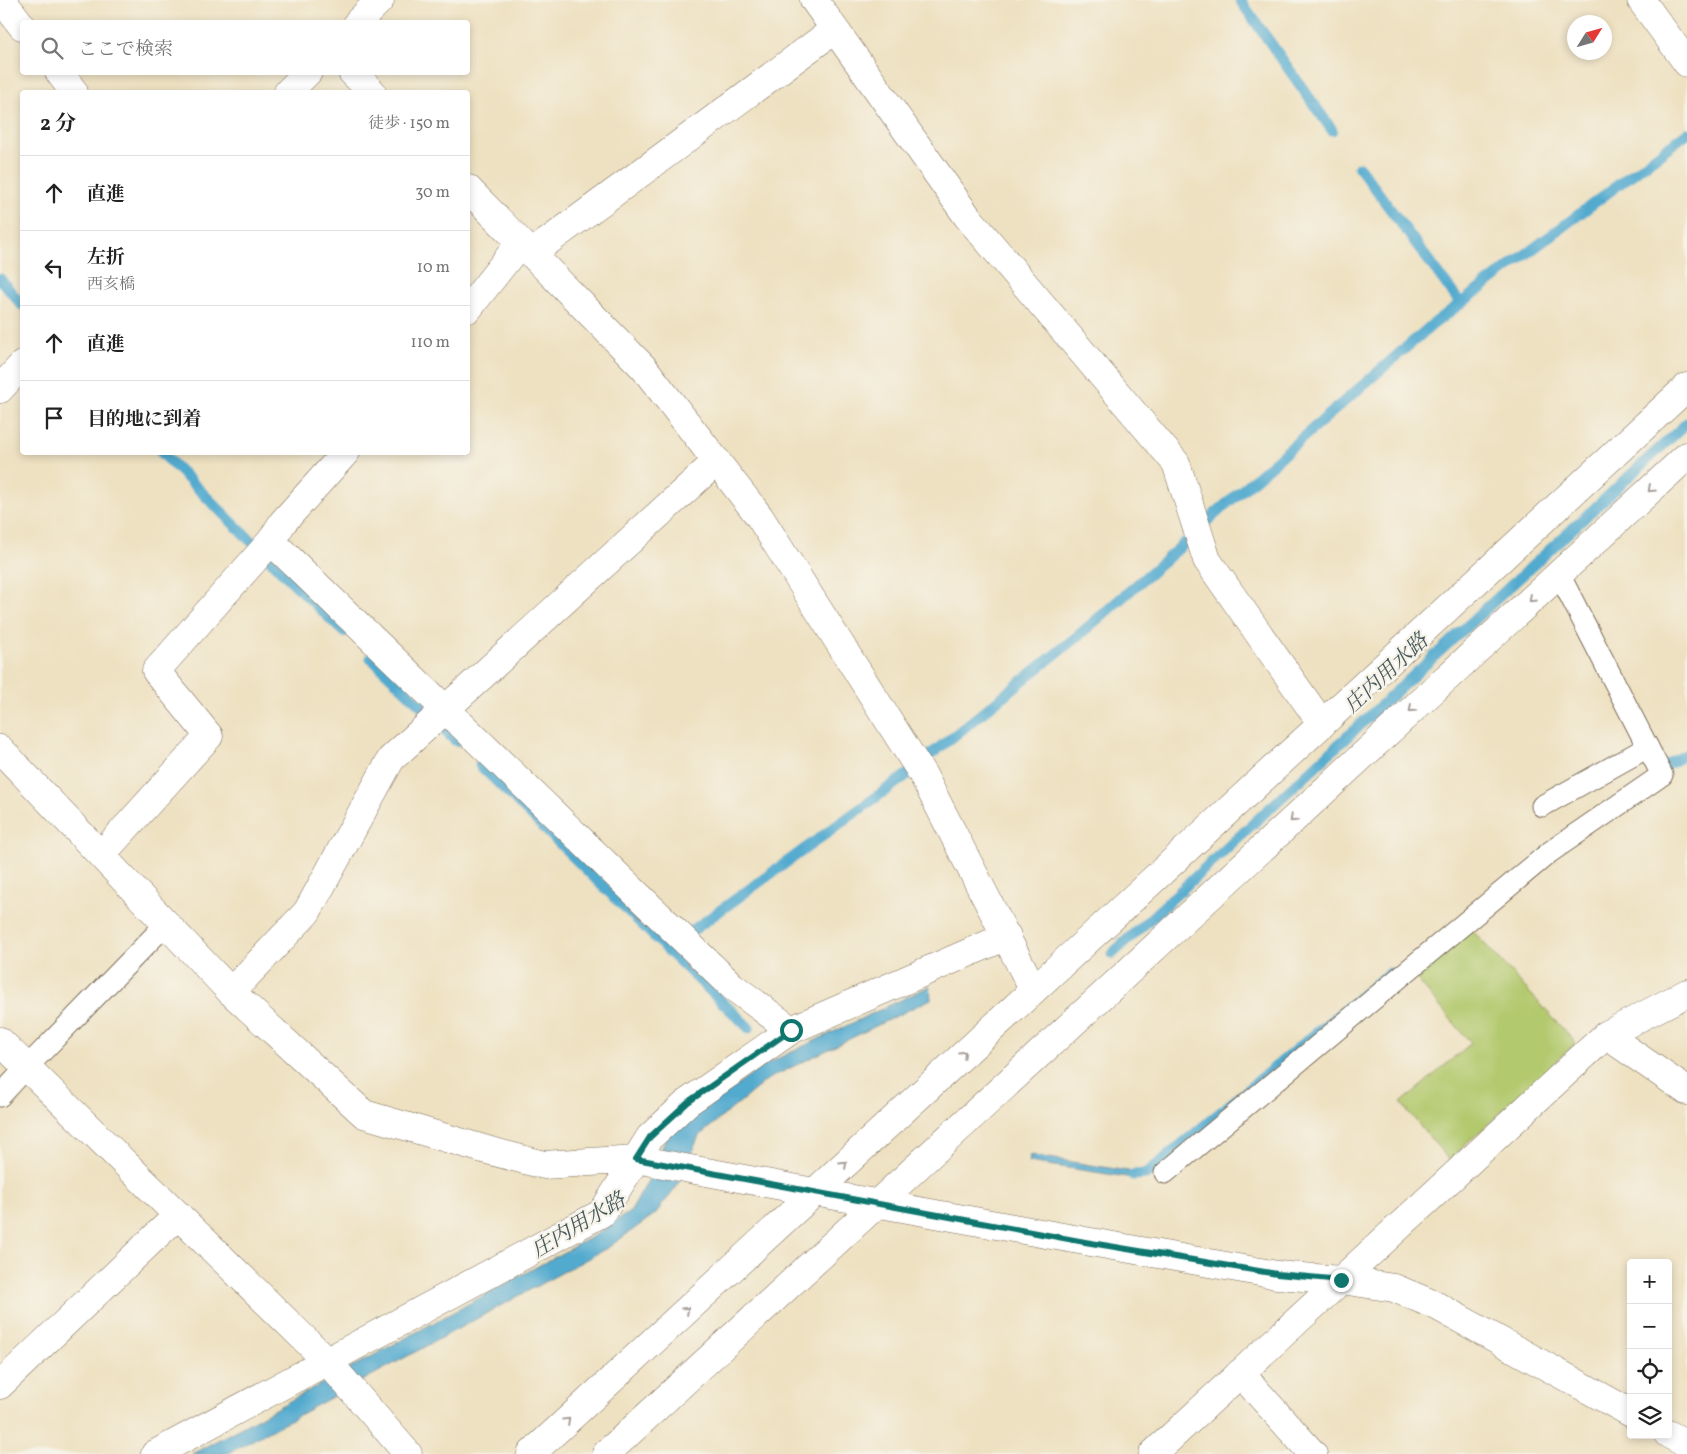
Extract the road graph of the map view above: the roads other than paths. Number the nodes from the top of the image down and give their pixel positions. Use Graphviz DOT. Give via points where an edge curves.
graph roads {
  1 [pos="2,0"];
  2 [pos="380,0"];
  3 [pos="814,0"];
  4 [pos="1641,0"];
  5 [pos="360,20"];
  6 [pos="20,23"];
  7 [pos="834,30"];
  8 [pos="1687,63"];
  9 [pos="61,75"];
  10 [pos="305,75"];
  11 [pos="355,75"];
  12 [pos="72,90"];
  13 [pos="290,90"];
  14 [pos="370,90"];
  15 [pos="470,192"];
  16 [pos="526,248"];
  17 [pos="470,307"];
  18 [pos="20,367"];
  19 [pos="1687,386"];
  20 [pos="0,389"];
  21 [pos="343,455"];
  22 [pos="1687,456"];
  23 [pos="717,461"];
  24 [pos="271,541"];
  25 [pos="1559,574"];
  26 [pos="444,708"];
  27 [pos="1322,724"];
  28 [pos="1648,747"];
  29 [pos="0,749"];
  30 [pos="1542,806"];
  31 [pos="101,855"];
  32 [pos="166,924"];
  33 [pos="1006,936"];
  34 [pos="1033,989"];
  35 [pos="231,992"];
  36 [pos="1687,993"];
  37 [pos="791,1030"];
  38 [pos="1606,1035"];
  39 [pos="0,1041"];
  40 [pos="27,1067"];
  41 [pos="1687,1091"];
  42 [pos="0,1096"];
  43 [pos="643,1160"];
  44 [pos="1165,1173"];
  45 [pos="814,1192"];
  46 [pos="878,1202"];
  47 [pos="178,1215"];
  48 [pos="1341,1280"];
  49 [pos="331,1365"];
  50 [pos="1240,1373"];
  51 [pos="0,1385"];
  52 [pos="1627,1411"];
  53 [pos="1672,1436"];
  54 [pos="1687,1444"];
  55 [pos="155,1454"];
  56 [pos="408,1454"];
  57 [pos="531,1454"];
  58 [pos="606,1454"];
  59 [pos="1153,1454"];
  60 [pos="1313,1454"];
  1 -- 6 [label="street"];
  2 -- 5 [label="street"];
  3 -- 7 [label="street"];
  4 -- 8 [label="street"];
  7 -- 16 [label="street"];
  7 -- 27 [label="street" via="967,216 1176,462 1207,560"];
  9 -- 12 [label="street"];
  10 -- 13 [label="street"];
  11 -- 14 [label="street"];
  15 -- 16 [label="street"];
  16 -- 17 [label="street"];
  16 -- 23 [label="street" via="644,368"];
  18 -- 20 [label="street"];
  19 -- 27 [label="street"];
  21 -- 24 [label="street" via="283,522"];
  22 -- 25 [label="street, one-way"];
  23 -- 26 [label="street"];
  23 -- 33 [label="street" via="760,516 923,775"];
  24 -- 26 [label="street"];
  24 -- 31 [label="street" via="156,670 208,736"];
  25 -- 28 [label="lane"];
  25 -- 46 [label="street, one-way"];
  26 -- 35 [label="street" via="391,759 307,912"];
  26 -- 37 [label="street" via="732,986"];
  27 -- 34 [label="street"];
  28 -- 30 [label="lane"];
  28 -- 44 [label="lane" via="1662,775 1550,852"];
  29 -- 31 [label="street"];
  31 -- 32 [label="street"];
  32 -- 35 [label="street"];
  32 -- 40 [label="lane"];
  33 -- 34 [label="street"];
  33 -- 37 [label="street"];
  45 -- 34 [label="street, one-way"];
  35 -- 43 [label="street" via="364,1114 544,1165"];
  36 -- 38 [label="street"];
  37 -- 43 [label="street" via="688,1102 650,1137"];
  38 -- 41 [label="street"];
  38 -- 48 [label="street"];
  39 -- 40 [label="street"];
  40 -- 42 [label="lane"];
  40 -- 47 [label="street"];
  43 -- 45 [label="street"];
  43 -- 49 [label="street" via="602,1213"];
  45 -- 46 [label="street"];
  57 -- 45 [label="street, one-way"];
  46 -- 48 [label="street" via="1085,1242 1277,1274"];
  46 -- 58 [label="street"];
  47 -- 49 [label="street"];
  47 -- 51 [label="street"];
  48 -- 50 [label="street"];
  48 -- 52 [label="street" via="1394,1288 1435,1305"];
  49 -- 55 [label="street"];
  49 -- 56 [label="street"];
  50 -- 59 [label="street"];
  50 -- 60 [label="street"];
  53 -- 54 [label="street"];
}
